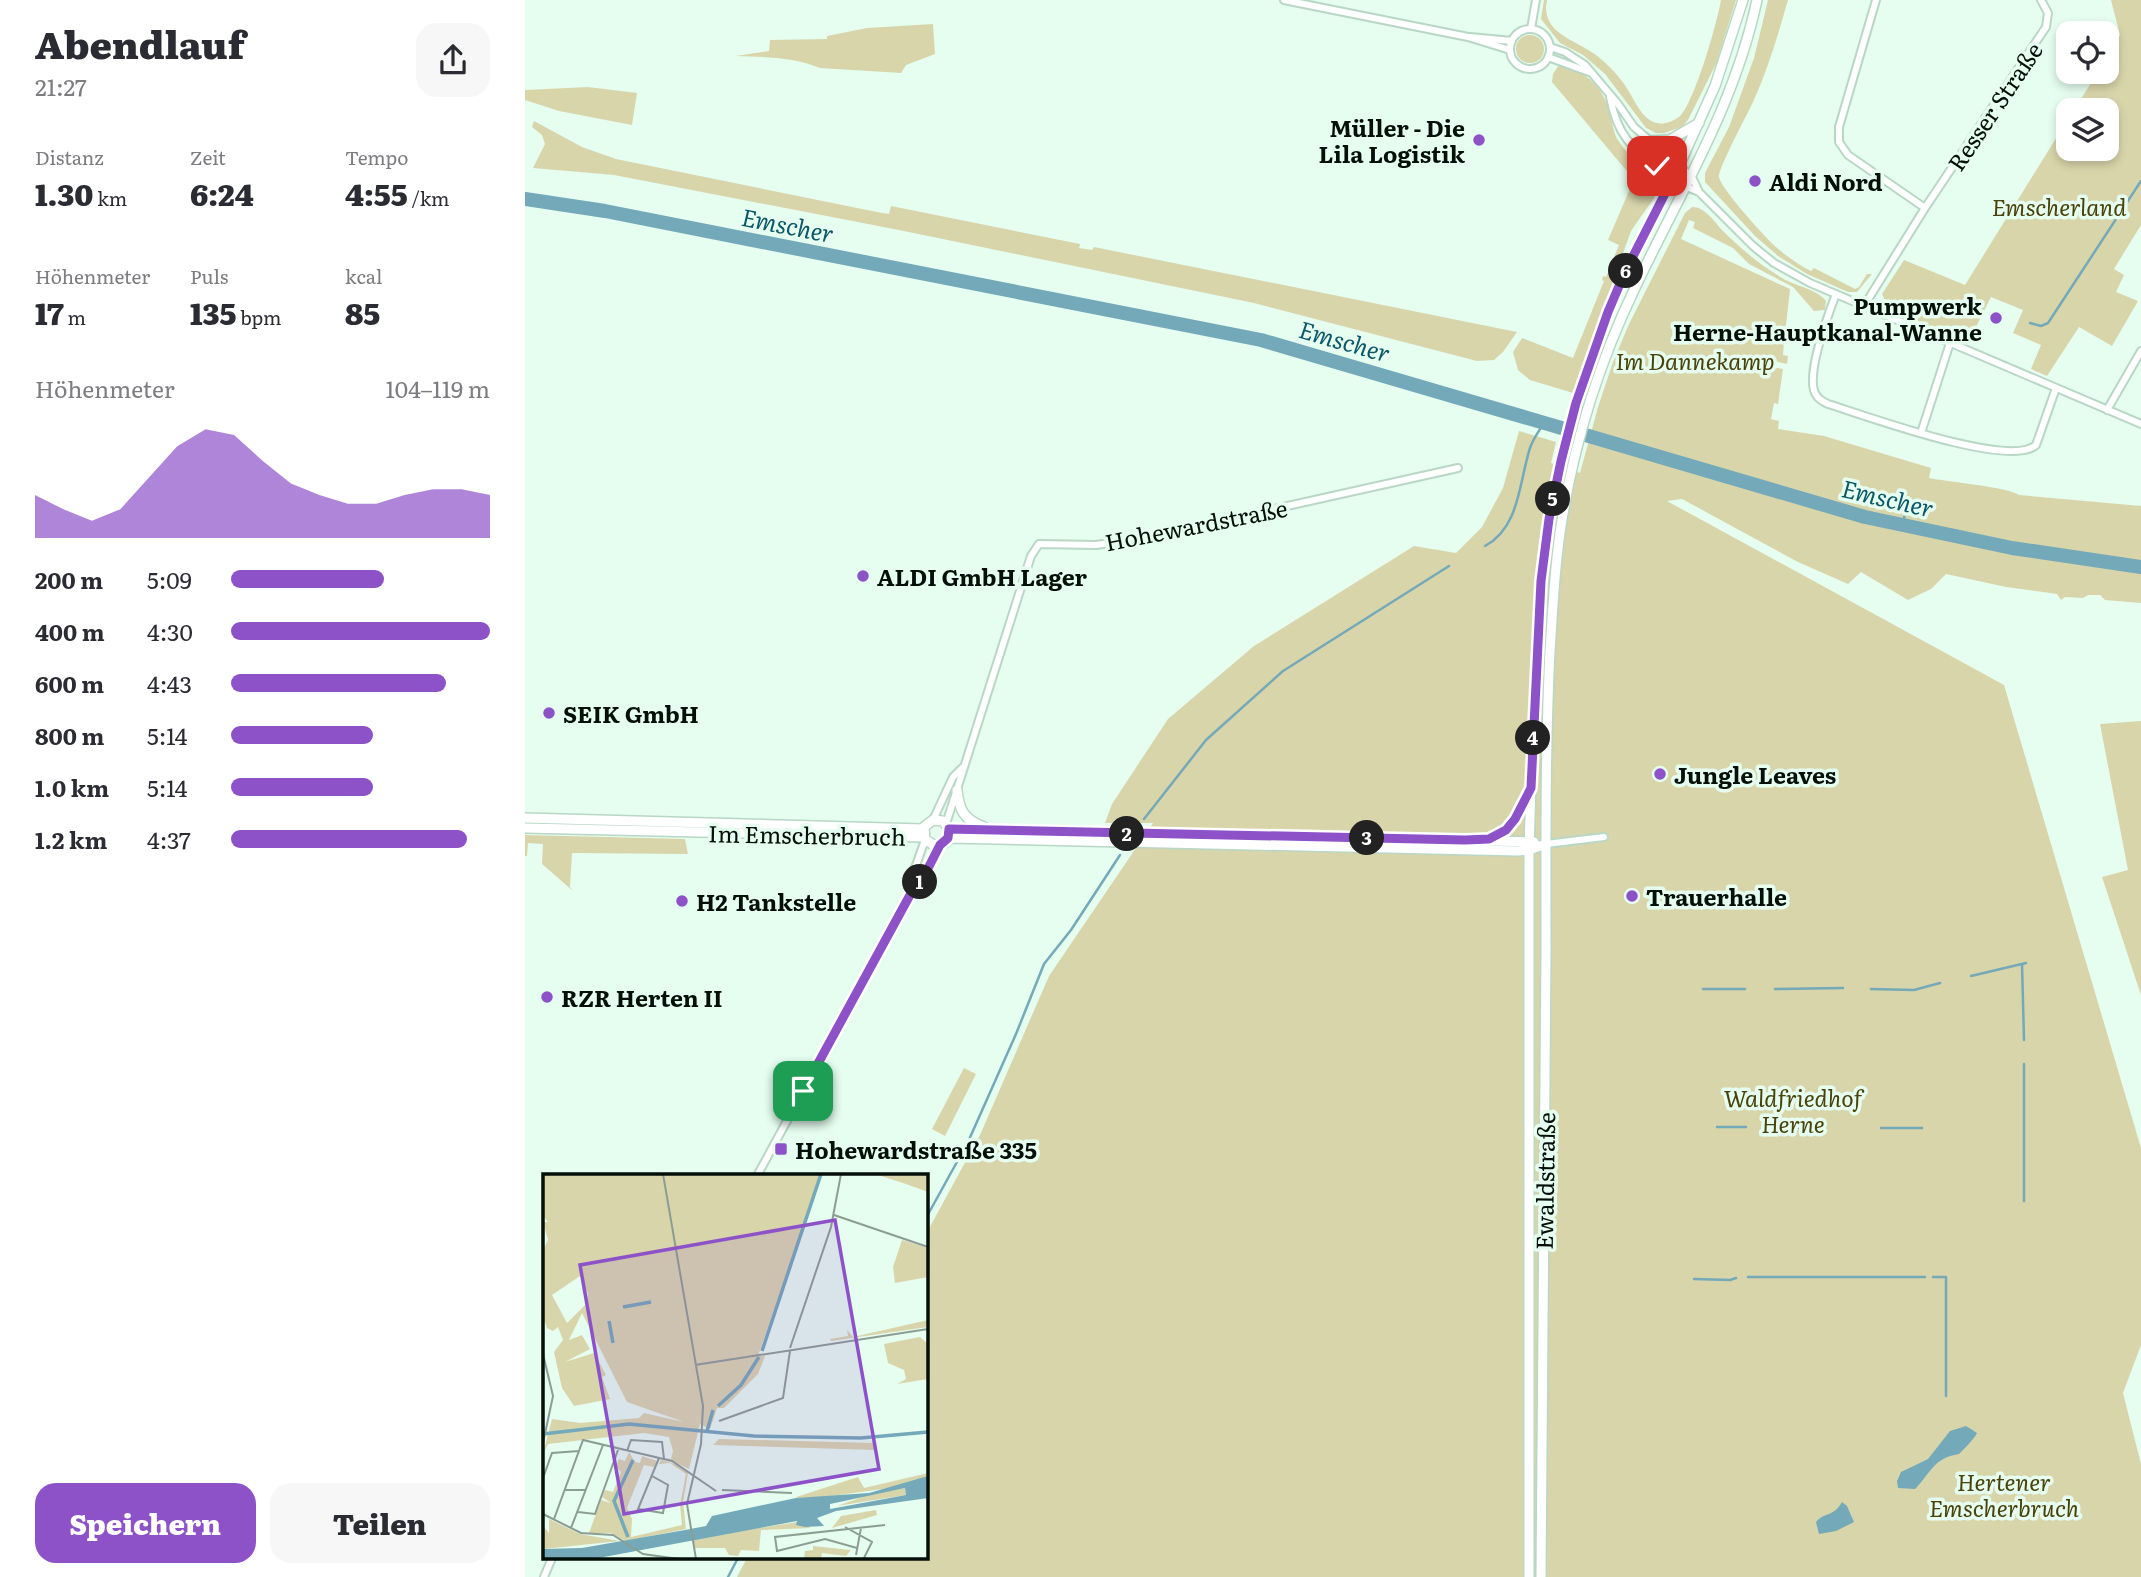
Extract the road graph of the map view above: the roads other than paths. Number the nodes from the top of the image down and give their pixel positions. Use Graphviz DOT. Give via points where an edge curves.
graph roads {
  1 [pos="1283,0"];
  2 [pos="1536,0"];
  3 [pos="1743,0"];
  4 [pos="1757,0"];
  5 [pos="1876,0"];
  6 [pos="2041,0"];
  7 [pos="1531,29"];
  8 [pos="1468,37"];
  9 [pos="1512,41"];
  10 [pos="1550,47"];
  11 [pos="1510,50"];
  12 [pos="1548,57"];
  13 [pos="1589,72"];
  14 [pos="1610,97"];
  15 [pos="1699,123"];
  16 [pos="1649,141"];
  17 [pos="1679,166"];
  18 [pos="1692,177"];
  19 [pos="1673,178"];
  20 [pos="1686,188"];
  21 [pos="1699,192"];
  22 [pos="1925,208"];
  23 [pos="1836,295"];
  24 [pos="1864,306"];
  25 [pos="1950,343"];
  26 [pos="2141,351"];
  27 [pos="2056,388"];
  28 [pos="2107,410"];
  29 [pos="2141,424"];
  30 [pos="1921,433"];
  31 [pos="1458,468"];
  32 [pos="963,766"];
  33 [pos="1531,788"];
  34 [pos="957,790"];
  35 [pos="525,818"];
  36 [pos="933,820"];
  37 [pos="690,827"];
  38 [pos="525,828"];
  39 [pos="996,830"];
  40 [pos="946,834"];
  41 [pos="924,835"];
  42 [pos="1604,837"];
  43 [pos="1489,839"];
  44 [pos="1546,844"];
  45 [pos="1530,845"];
  46 [pos="910,895"];
  47 [pos="758,1174"];
  48 [pos="551,1560"];
  49 [pos="544,1577"];
  50 [pos="1529,1577"];
  51 [pos="1541,1577"];
  1 -- 8 [label="street"];
  2 -- 7 [label="street"];
  3 -- 15 [label="main road, Ewaldstraße"];
  4 -- 18 [label="main road, Ewaldstraße" via="1734,83"];
  5 -- 22 [label="street" via="1839,128 1839,142 1849,155"];
  6 -- 22 [label="street, Resser Straße" via="2048,13 2046,27"];
  7 -- 9 [label="street"];
  7 -- 10 [label="street" via="1543,34"];
  8 -- 9 [label="street"];
  8 -- 11 [label="street"];
  9 -- 11 [label="street"];
  10 -- 12 [label="street"];
  10 -- 13 [label="street" via="1576,58"];
  11 -- 12 [label="street" via="1514,61 1524,68 1536,68"];
  12 -- 13 [label="street"];
  13 -- 14 [label="street"];
  14 -- 16 [label="street"];
  14 -- 19 [label="street" via="1630,145"];
  15 -- 16 [label="main road" via="1670,140"];
  15 -- 17 [label="main road, Ewaldstraße"];
  16 -- 17 [label="street"];
  17 -- 18 [label="street"];
  17 -- 19 [label="main road, Ewaldstraße"];
  18 -- 20 [label="main road, Ewaldstraße"];
  18 -- 21 [label="street"];
  19 -- 20 [label="street"];
  19 -- 33 [label="main road, Ewaldstraße" via="1619,285 1565,446 1541,581"];
  20 -- 21 [label="street"];
  20 -- 44 [label="main road, Ewaldstraße" via="1634,290 1599,374 1563,514 1554,577 1547,710"];
  21 -- 23 [label="street" via="1764,256"];
  22 -- 24 [label="street, Resser Straße"];
  23 -- 24 [label="street"];
  23 -- 30 [label="street" via="1816,358 1812,383 1817,397"];
  24 -- 25 [label="street"];
  25 -- 27 [label="street"];
  25 -- 30 [label="street"];
  26 -- 28 [label="street"];
  27 -- 28 [label="street"];
  27 -- 30 [label="street" via="2039,440 2027,451 2005,452"];
  28 -- 29 [label="street"];
  31 -- 32 [label="street, Hohewardstraße" via="1139,539 1096,545 1039,544 1031,556"];
  32 -- 34 [label="street, Hohewardstraße"];
  32 -- 36 [label="street, Hohewardstraße"];
  33 -- 43 [label="main road" via="1506,830"];
  33 -- 45 [label="main road, Ewaldstraße"];
  34 -- 39 [label="main road" via="963,815 972,823"];
  34 -- 40 [label="street, Hohewardstraße"];
  35 -- 37 [label="main road, Im Emscherbruch"];
  36 -- 40 [label="main road, Im Emscherbruch"];
  36 -- 41 [label="main road, Im Emscherbruch" via="927,823"];
  37 -- 38 [label="main road, Im Emscherbruch"];
  37 -- 41 [label="main road, Im Emscherbruch"];
  39 -- 40 [label="main road, Im Emscherbruch"];
  39 -- 43 [label="main road, Im Emscherbruch"];
  40 -- 41 [label="main road, Im Emscherbruch" via="932,845"];
  40 -- 45 [label="main road, Im Emscherbruch"];
  40 -- 46 [label="street, Hohewardstraße"];
  41 -- 46 [label="street, Hohewardstraße"];
  42 -- 44 [label="street"];
  43 -- 45 [label="main road, Im Emscherbruch"];
  44 -- 45 [label="main road, Im Emscherbruch"];
  44 -- 51 [label="main road, Ewaldstraße"];
  45 -- 50 [label="main road, Ewaldstraße"];
  46 -- 47 [label="street, Hohewardstraße"];
  48 -- 49 [label="street"];
}
